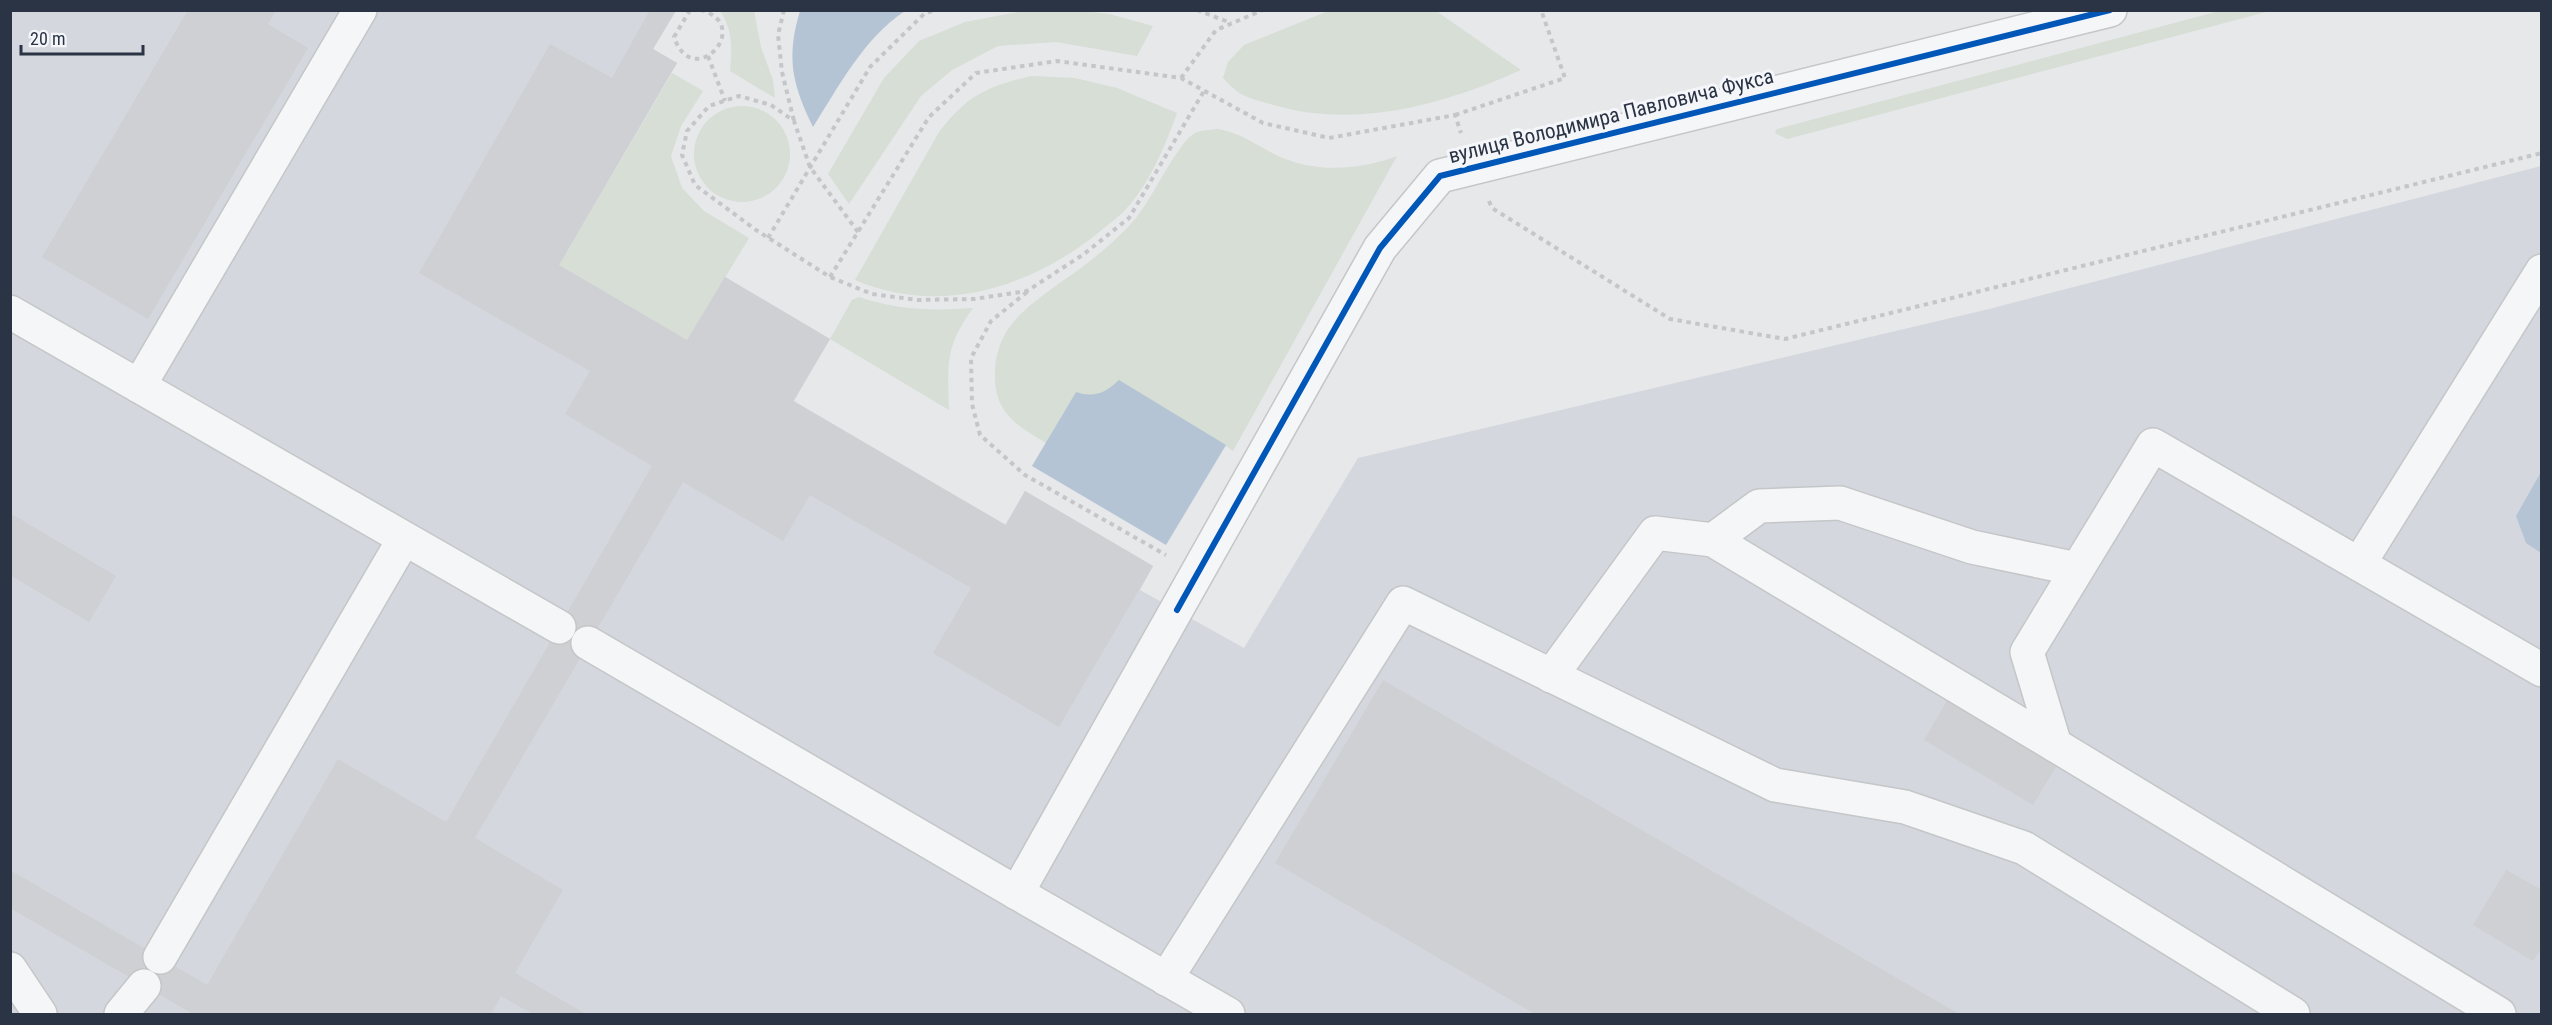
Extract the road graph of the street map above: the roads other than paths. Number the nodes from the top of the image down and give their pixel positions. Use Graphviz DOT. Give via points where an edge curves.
graph roads {
  1 [pos="360,10"];
  2 [pos="2110,10"];
  3 [pos="2541,271"];
  4 [pos="10,312"];
  5 [pos="139,386"];
  6 [pos="404,539"];
  7 [pos="1713,540"];
  8 [pos="2359,564"];
  9 [pos="2077,569"];
  10 [pos="559,627"];
  11 [pos="588,643"];
  12 [pos="2541,670"];
  13 [pos="1551,676"];
  14 [pos="2055,745"];
  15 [pos="1017,893"];
  16 [pos="160,957"];
  17 [pos="10,969"];
  18 [pos="1166,979"];
  19 [pos="144,986"];
  20 [pos="40,1014"];
  21 [pos="121,1014"];
  22 [pos="1228,1014"];
  23 [pos="2293,1014"];
  24 [pos="2499,1014"];
  1 -- 5 [label="street"];
  2 -- 15 [label="street, вулиця Володимира Павловича Фукса" via="1440,176 1380,248"];
  3 -- 8 [label="street"];
  4 -- 5 [label="street"];
  5 -- 6 [label="street"];
  6 -- 10 [label="street"];
  6 -- 16 [label="street"];
  7 -- 9 [label="street" via="1759,506 1840,503 1972,547"];
  7 -- 13 [label="street" via="1655,532"];
  7 -- 14 [label="street"];
  8 -- 9 [label="street" via="2153,445"];
  8 -- 12 [label="street"];
  9 -- 14 [label="street" via="2027,652"];
  11 -- 15 [label="street"];
  13 -- 18 [label="street" via="1403,603"];
  13 -- 23 [label="street" via="1775,784 1905,807 2024,848"];
  14 -- 24 [label="street"];
  15 -- 18 [label="street"];
  17 -- 20 [label="street"];
  18 -- 22 [label="street"];
  19 -- 21 [label="street"];
}
